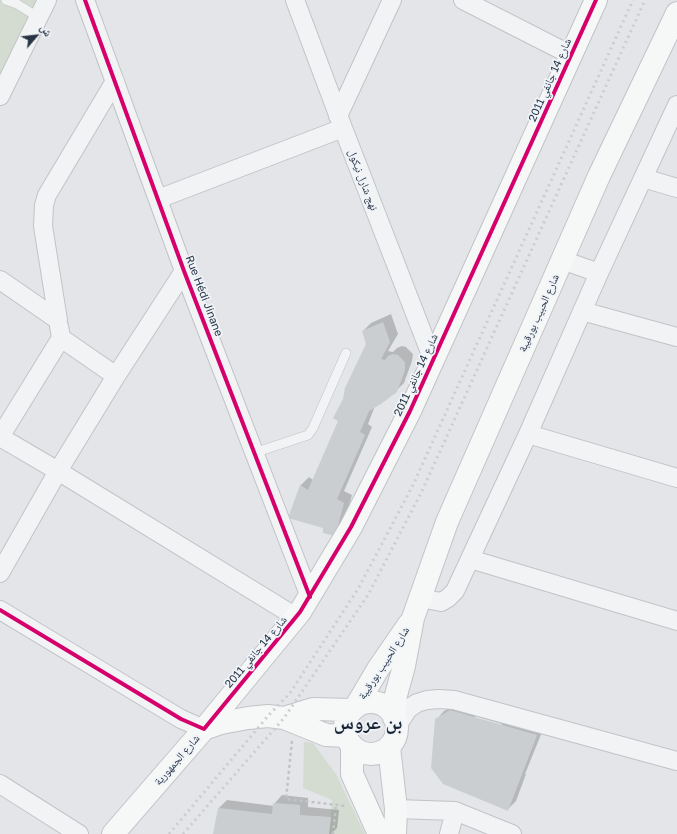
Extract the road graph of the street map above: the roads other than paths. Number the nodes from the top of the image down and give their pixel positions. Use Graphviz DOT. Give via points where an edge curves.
graph roads {
  1 [pos="6,0"];
  2 [pos="47,0"];
  3 [pos="85,0"];
  4 [pos="295,0"];
  5 [pos="392,0"];
  6 [pos="463,0"];
  7 [pos="596,0"];
  8 [pos="0,7"];
  9 [pos="677,13"];
  10 [pos="38,17"];
  11 [pos="671,42"];
  12 [pos="571,55"];
  13 [pos="115,81"];
  14 [pos="1,92"];
  15 [pos="677,105"];
  16 [pos="341,122"];
  17 [pos="643,178"];
  18 [pos="677,188"];
  19 [pos="158,199"];
  20 [pos="562,260"];
  21 [pos="184,272"];
  22 [pos="599,273"];
  23 [pos="0,280"];
  24 [pos="582,311"];
  25 [pos="58,320"];
  26 [pos="677,336"];
  27 [pos="61,338"];
  28 [pos="346,353"];
  29 [pos="434,360"];
  30 [pos="116,376"];
  31 [pos="528,434"];
  32 [pos="0,437"];
  33 [pos="254,453"];
  34 [pos="58,471"];
  35 [pos="677,478"];
  36 [pos="470,559"];
  37 [pos="0,573"];
  38 [pos="310,598"];
  39 [pos="416,608"];
  40 [pos="0,610"];
  41 [pos="296,617"];
  42 [pos="677,621"];
  43 [pos="353,709"];
  44 [pos="289,720"];
  45 [pos="396,722"];
  46 [pos="204,729"];
  47 [pos="349,742"];
  48 [pos="389,747"];
  49 [pos="677,760"];
  50 [pos="0,784"];
  51 [pos="396,809"];
  52 [pos="455,811"];
  53 [pos="79,834"];
  54 [pos="113,834"];
  55 [pos="379,834"];
  56 [pos="395,834"];
  57 [pos="449,834"];
  58 [pos="512,834"];
  1 -- 8 [label="lane"];
  1 -- 10 [label="lane"];
  2 -- 10 [label="street"];
  3 -- 13 [label="street, Rue Hédi Jinane"];
  4 -- 16 [label="street, نهج شارل نيكول"];
  5 -- 16 [label="street"];
  6 -- 12 [label="street"];
  7 -- 12 [label="main road, شارع 14 جانفي 2011"];
  9 -- 11 [label="main road, شارع الحبيب بورقيبة"];
  10 -- 14 [label="street"];
  11 -- 20 [label="main road, شارع الحبيب بورقيبة" via="599,176"];
  12 -- 29 [label="main road, شارع 14 جانفي 2011"];
  13 -- 19 [label="street, Rue Hédi Jinane"];
  13 -- 25 [label="street" via="47,195 44,206 44,226"];
  15 -- 17 [label="street"];
  16 -- 19 [label="street"];
  16 -- 29 [label="street, نهج شارل نيكول"];
  17 -- 18 [label="street"];
  17 -- 22 [label="street"];
  19 -- 21 [label="street, Rue Hédi Jinane"];
  20 -- 22 [label="street"];
  20 -- 39 [label="main road, شارع الحبيب بورقيبة" via="447,522"];
  21 -- 30 [label="street"];
  21 -- 33 [label="street, Rue Hédi Jinane"];
  22 -- 24 [label="street"];
  23 -- 25 [label="street"];
  24 -- 26 [label="street"];
  24 -- 31 [label="street"];
  25 -- 27 [label="street"];
  27 -- 30 [label="street"];
  27 -- 32 [label="street"];
  28 -- 33 [label="lane" via="308,435"];
  29 -- 38 [label="main road, شارع 14 جانفي 2011" via="351,527"];
  30 -- 34 [label="street"];
  31 -- 35 [label="street"];
  31 -- 36 [label="street"];
  32 -- 34 [label="street"];
  33 -- 38 [label="street, Rue Hédi Jinane"];
  34 -- 37 [label="street"];
  34 -- 41 [label="street"];
  36 -- 39 [label="street" via="455,591 448,598"];
  36 -- 42 [label="street"];
  38 -- 41 [label="main road, شارع 14 جانفي 2011"];
  39 -- 43 [label="main road, شارع الحبيب بورقيبة"];
  39 -- 45 [label="main road, شارع الحبيب بورقيبة" via="396,695"];
  40 -- 46 [label="street" via="181,719"];
  41 -- 46 [label="main road, شارع 14 جانفي 2011"];
  43 -- 44 [label="main road, شارع الجمهورية" via="313,709"];
  43 -- 45 [label="main road" via="369,702 377,703 390,712"];
  43 -- 47 [label="main road" via="346,723"];
  44 -- 46 [label="main road, شارع الجمهورية" via="268,716 248,718"];
  44 -- 47 [label="main road, شارع الجمهورية"];
  45 -- 48 [label="main road" via="396,734"];
  45 -- 49 [label="street" via="417,703 439,699 454,700"];
  46 -- 54 [label="main road, شارع الجمهورية"];
  47 -- 48 [label="main road" via="367,754 382,752"];
  47 -- 55 [label="main road" via="352,774"];
  48 -- 51 [label="main road"];
  50 -- 53 [label="street"];
  51 -- 52 [label="street"];
  51 -- 56 [label="main road"];
  52 -- 57 [label="street"];
  52 -- 58 [label="street"];
}
